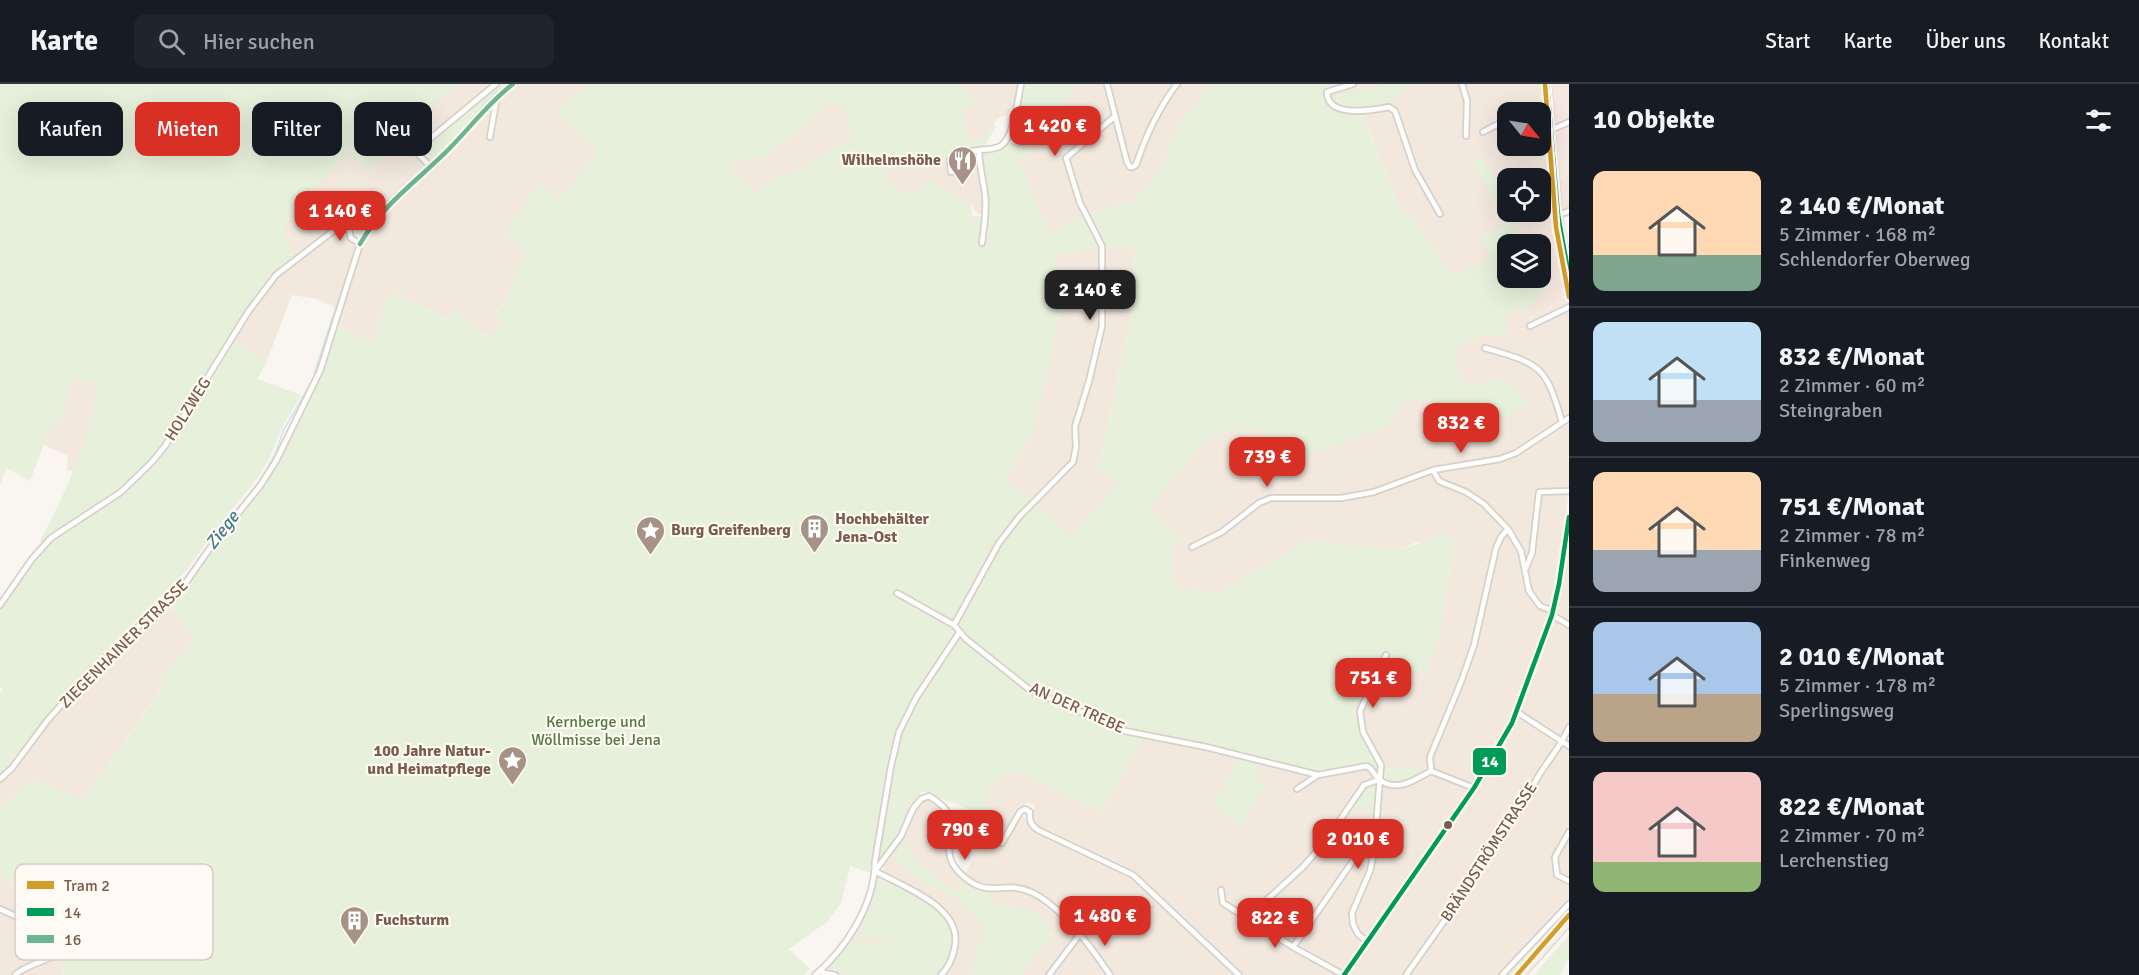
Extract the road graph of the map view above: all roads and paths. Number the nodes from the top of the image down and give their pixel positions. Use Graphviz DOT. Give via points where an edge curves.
graph roads {
  1 [pos="496,84"];
  2 [pos="513,84"];
  3 [pos="1020,84"];
  4 [pos="1107,84"];
  5 [pos="1177,84"];
  6 [pos="1353,84"];
  7 [pos="1462,84"];
  8 [pos="1547,84"];
  9 [pos="497,96"];
  10 [pos="1548,102"];
  11 [pos="1114,117"];
  12 [pos="1569,122"];
  13 [pos="1497,125"];
  14 [pos="1551,130"];
  15 [pos="1483,132"];
  16 [pos="1466,136"];
  17 [pos="490,137"];
  18 [pos="979,150"];
  19 [pos="431,167"];
  20 [pos="951,172"];
  21 [pos="1569,211"];
  22 [pos="1440,214"];
  23 [pos="1558,215"];
  24 [pos="373,222"];
  25 [pos="348,226"];
  26 [pos="982,243"];
  27 [pos="360,244"];
  28 [pos="1569,276"];
  29 [pos="1569,307"];
  30 [pos="1530,326"];
  31 [pos="1485,348"];
  32 [pos="1569,418"];
  33 [pos="1562,422"];
  34 [pos="1433,470"];
  35 [pos="1569,492"];
  36 [pos="1569,517"];
  37 [pos="1508,529"];
  38 [pos="1567,539"];
  39 [pos="1192,547"];
  40 [pos="1525,571"];
  41 [pos="897,593"];
  42 [pos="0,605"];
  43 [pos="1552,613"];
  44 [pos="1569,625"];
  45 [pos="954,626"];
  46 [pos="959,633"];
  47 [pos="1386,655"];
  48 [pos="1517,712"];
  49 [pos="1569,727"];
  50 [pos="1562,741"];
  51 [pos="1569,746"];
  52 [pos="1431,771"];
  53 [pos="1318,775"];
  54 [pos="0,779"];
  55 [pos="1378,780"];
  56 [pos="1474,788"];
  57 [pos="1297,789"];
  58 [pos="1569,832"];
  59 [pos="1002,843"];
  60 [pos="1374,852"];
  61 [pos="875,871"];
  62 [pos="1569,881"];
  63 [pos="1221,890"];
  64 [pos="1569,904"];
  65 [pos="0,909"];
  66 [pos="15,916"];
  67 [pos="1247,918"];
  68 [pos="1569,921"];
  69 [pos="1080,934"];
  70 [pos="1367,942"];
  71 [pos="1293,947"];
  72 [pos="47,960"];
  73 [pos="817,974"];
  74 [pos="1342,974"];
  75 [pos="15,975"];
  76 [pos="835,975"];
  77 [pos="941,975"];
  78 [pos="1049,975"];
  79 [pos="1110,975"];
  80 [pos="1239,975"];
  81 [pos="1406,975"];
  82 [pos="1502,975"];
  83 [pos="1521,975"];
  1 -- 19 [label="street" via="420,147 418,154"];
  2 -- 9 [label="street, ZIEGENHAINER STRASSE"];
  3 -- 18 [label="street" via="1006,140 999,147"];
  4 -- 11 [label="street"];
  5 -- 11 [label="street" via="1147,132 1136,165 1130,167 1127,162"];
  6 -- 22 [label="street" via="1327,92 1330,101 1347,110 1367,112 1389,107 1395,111 1414,170"];
  7 -- 16 [label="street" via="1467,101"];
  8 -- 10 [label="street"];
  9 -- 17 [label="street"];
  9 -- 19 [label="street, ZIEGENHAINER STRASSE"];
  11 -- 45 [label="street" via="1066,158 1080,203 1102,246 1102,326 1075,427 1073,462 999,543"];
  12 -- 14 [label="street"];
  13 -- 15 [label="street"];
  14 -- 23 [label="street"];
  18 -- 20 [label="street" via="956,154 950,160"];
  18 -- 26 [label="street" via="986,214"];
  19 -- 24 [label="street, ZIEGENHAINER STRASSE"];
  21 -- 23 [label="street"];
  23 -- 28 [label="street"];
  24 -- 25 [label="street, HOLZWEG"];
  24 -- 27 [label="street, ZIEGENHAINER STRASSE"];
  25 -- 27 [label="street" via="350,237"];
  25 -- 42 [label="street, HOLZWEG" via="333,230 276,275 152,462 121,492 51,538"];
  27 -- 54 [label="street, ZIEGENHAINER STRASSE" via="320,370 260,486 187,581 93,669"];
  29 -- 30 [label="street"];
  31 -- 33 [label="street" via="1527,361 1544,375"];
  32 -- 33 [label="street"];
  33 -- 34 [label="street" via="1516,453 1500,459"];
  34 -- 37 [label="street" via="1439,481 1484,504"];
  34 -- 39 [label="street" via="1374,492 1342,498 1271,498 1222,532"];
  35 -- 40 [label="street" via="1539,492 1532,553"];
  36 -- 38 [label="street"];
  37 -- 40 [label="street" via="1521,551"];
  37 -- 52 [label="street" via="1496,548 1471,654 1430,757"];
  38 -- 43 [label="street"];
  40 -- 43 [label="street" via="1528,591"];
  41 -- 45 [label="street, AN DER TREBE"];
  43 -- 44 [label="street"];
  43 -- 48 [label="street"];
  45 -- 46 [label="street, AN DER TREBE"];
  46 -- 53 [label="street, AN DER TREBE" via="1030,690 1125,731"];
  46 -- 61 [label="street" via="916,698 899,732"];
  47 -- 55 [label="street" via="1360,711 1363,732 1381,765"];
  48 -- 50 [label="street"];
  48 -- 56 [label="street"];
  49 -- 50 [label="street, BRÄNDSTRÖMSTRASSE"];
  50 -- 51 [label="street"];
  50 -- 81 [label="street, BRÄNDSTRÖMSTRASSE" via="1496,846"];
  52 -- 55 [label="street, AN DER TREBE" via="1404,785 1393,786"];
  52 -- 56 [label="street"];
  53 -- 55 [label="street, AN DER TREBE" via="1367,766"];
  53 -- 57 [label="street, AN DER TREBE"];
  55 -- 60 [label="street"];
  55 -- 67 [label="street" via="1364,785 1304,867"];
  56 -- 70 [label="street"];
  58 -- 62 [label="street" via="1555,857 1557,875"];
  59 -- 80 [label="street" via="1025,809 1038,830 1133,875"];
  60 -- 70 [label="street" via="1352,913 1358,934"];
  60 -- 71 [label="street" via="1357,855"];
  61 -- 69 [label="street" via="901,836 913,809 929,796 945,807 951,817 951,861 964,877 987,889 1032,892"];
  61 -- 73 [label="street" via="862,916"];
  61 -- 77 [label="street" via="947,914 957,941 952,959"];
  63 -- 67 [label="street" via="1223,903"];
  64 -- 82 [label="street"];
  65 -- 66 [label="street"];
  67 -- 71 [label="street"];
  68 -- 83 [label="main road"];
  69 -- 78 [label="street"];
  69 -- 79 [label="street"];
  70 -- 74 [label="street"];
  71 -- 74 [label="street"];
  72 -- 75 [label="street"];
  73 -- 76 [label="street"];
}
